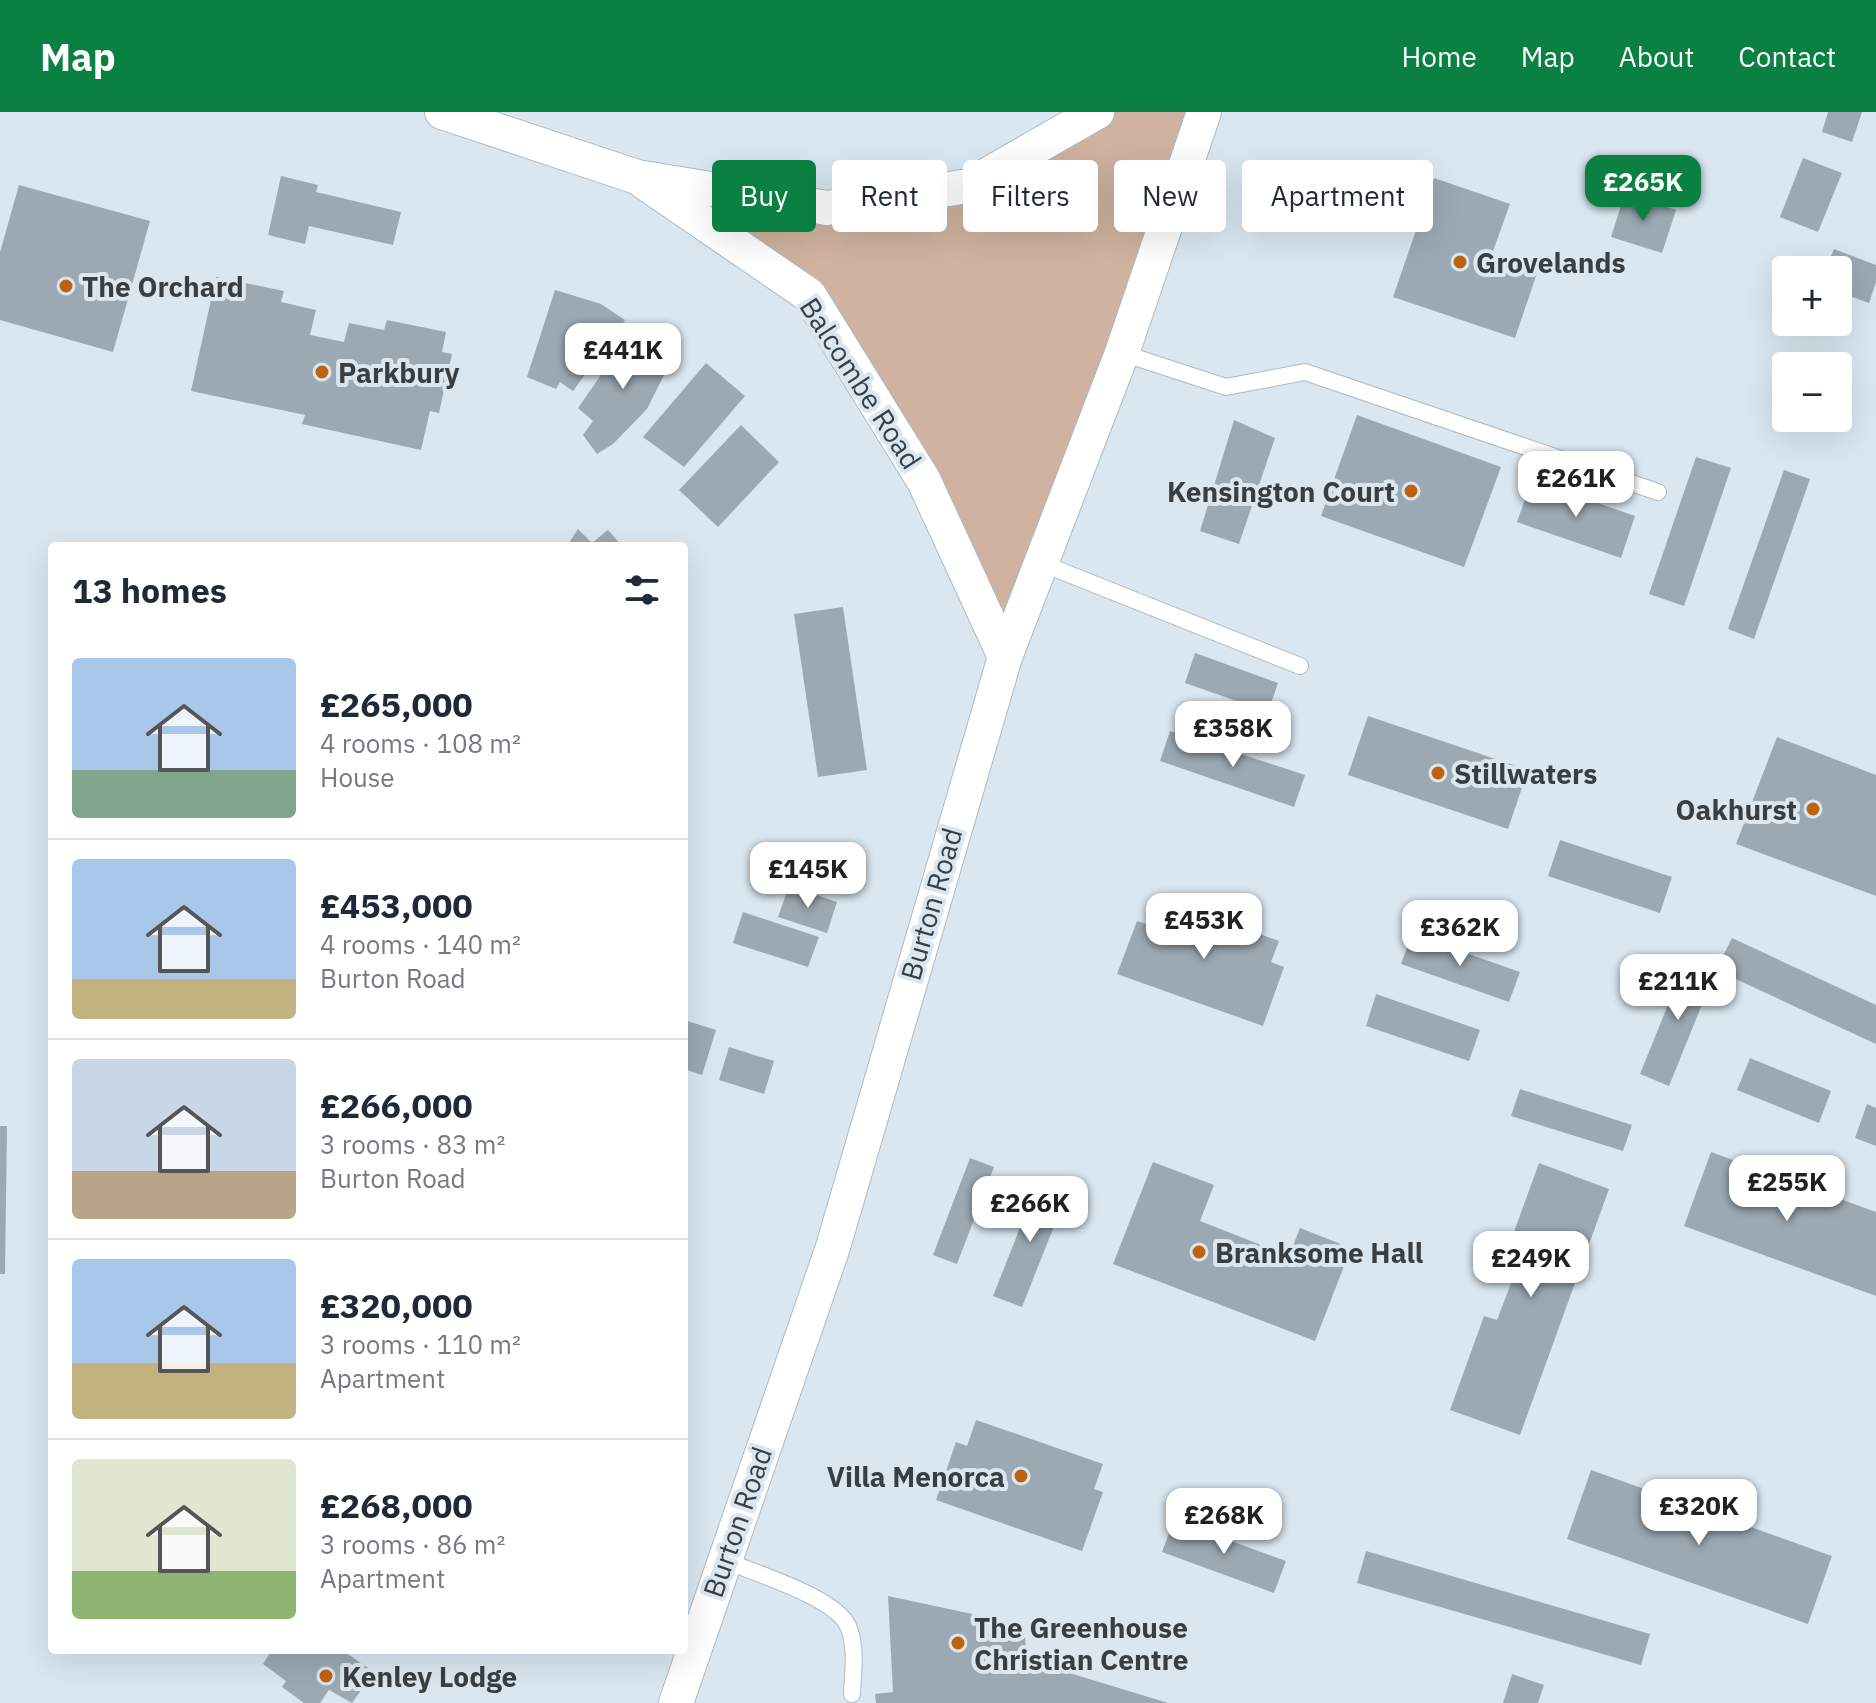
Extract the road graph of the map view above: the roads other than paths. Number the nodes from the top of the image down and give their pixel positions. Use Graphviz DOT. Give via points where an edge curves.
graph roads {
  1 [pos="442,112"];
  2 [pos="1097,112"];
  3 [pos="1204,112"];
  4 [pos="637,177"];
  5 [pos="1122,353"];
  6 [pos="1658,492"];
  7 [pos="1041,563"];
  8 [pos="1005,657"];
  9 [pos="1300,666"];
  10 [pos="724,1560"];
  11 [pos="852,1694"];
  12 [pos="676,1703"];
  1 -- 4 [label="street, Balcombe Road"];
  2 -- 4 [label="street, Balcombe Road" via="968,186 827,208"];
  3 -- 5 [label="street, Burton Road"];
  4 -- 8 [label="street, Balcombe Road" via="809,295 924,481"];
  5 -- 6 [label="lane" via="1226,387 1305,372"];
  5 -- 7 [label="street, Burton Road"];
  7 -- 8 [label="street, Burton Road"];
  7 -- 9 [label="lane"];
  8 -- 10 [label="street, Burton Road" via="833,1247"];
  10 -- 11 [label="lane" via="830,1605 839,1614 854,1645"];
  10 -- 12 [label="street, Burton Road"];
}
